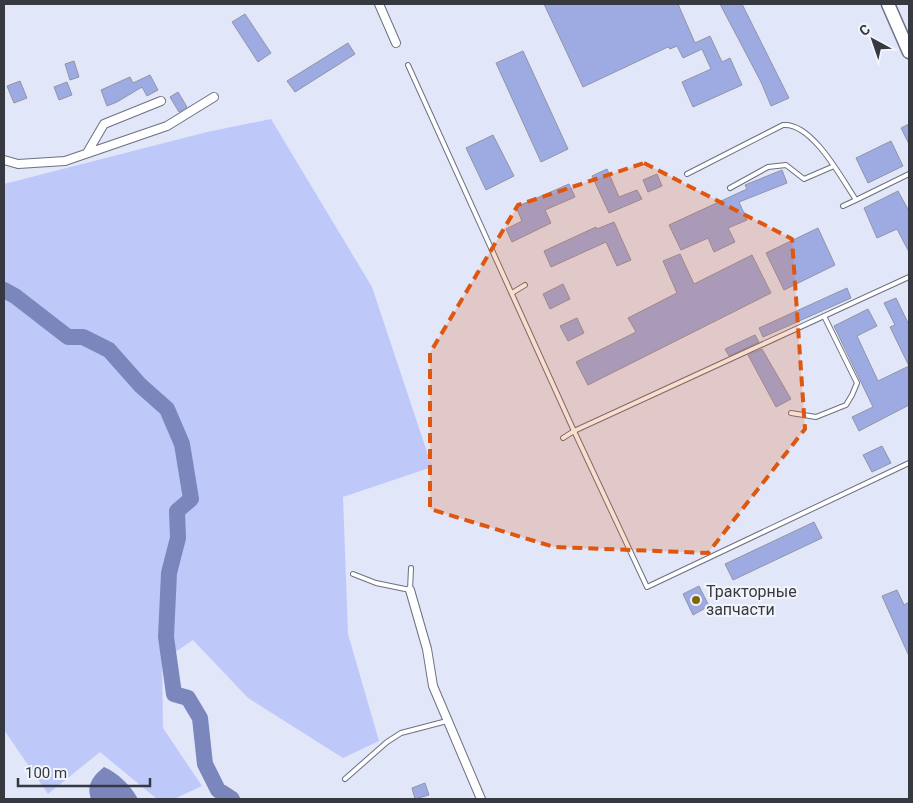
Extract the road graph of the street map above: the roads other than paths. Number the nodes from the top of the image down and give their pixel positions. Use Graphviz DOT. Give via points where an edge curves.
graph roads {
  1 [pos="379,4"];
  2 [pos="888,4"];
  3 [pos="396,43"];
  4 [pos="909,52"];
  5 [pos="408,65"];
  6 [pos="214,97"];
  7 [pos="161,101"];
  8 [pos="87,153"];
  9 [pos="4,160"];
  10 [pos="834,166"];
  11 [pos="687,174"];
  12 [pos="909,174"];
  13 [pos="730,188"];
  14 [pos="856,200"];
  15 [pos="842,206"];
  16 [pos="909,277"];
  17 [pos="525,285"];
  18 [pos="512,293"];
  19 [pos="824,316"];
  20 [pos="791,413"];
  21 [pos="574,431"];
  22 [pos="563,438"];
  23 [pos="909,463"];
  24 [pos="411,568"];
  25 [pos="353,574"];
  26 [pos="410,590"];
  27 [pos="447,721"];
  28 [pos="345,779"];
  29 [pos="481,799"];
  1 -- 3 [label="street"];
  2 -- 4 [label="main road"];
  5 -- 18 [label="lane"];
  6 -- 8 [label="street" via="167,126"];
  7 -- 8 [label="street" via="104,124"];
  8 -- 9 [label="street" via="65,161 18,164"];
  10 -- 11 [label="lane" via="813,140 790,124"];
  10 -- 13 [label="lane" via="804,179 786,165 768,168"];
  10 -- 14 [label="lane"];
  12 -- 14 [label="lane"];
  14 -- 15 [label="lane"];
  16 -- 19 [label="lane"];
  17 -- 18 [label="lane"];
  18 -- 21 [label="lane"];
  19 -- 20 [label="lane" via="856,383 852,395 846,405 816,417"];
  19 -- 21 [label="lane"];
  21 -- 22 [label="lane"];
  21 -- 23 [label="lane" via="647,587"];
  24 -- 26 [label="lane"];
  25 -- 26 [label="lane"];
  26 -- 27 [label="street" via="427,649 433,686"];
  27 -- 28 [label="lane" via="401,733 386,742"];
  27 -- 29 [label="street"];
}
